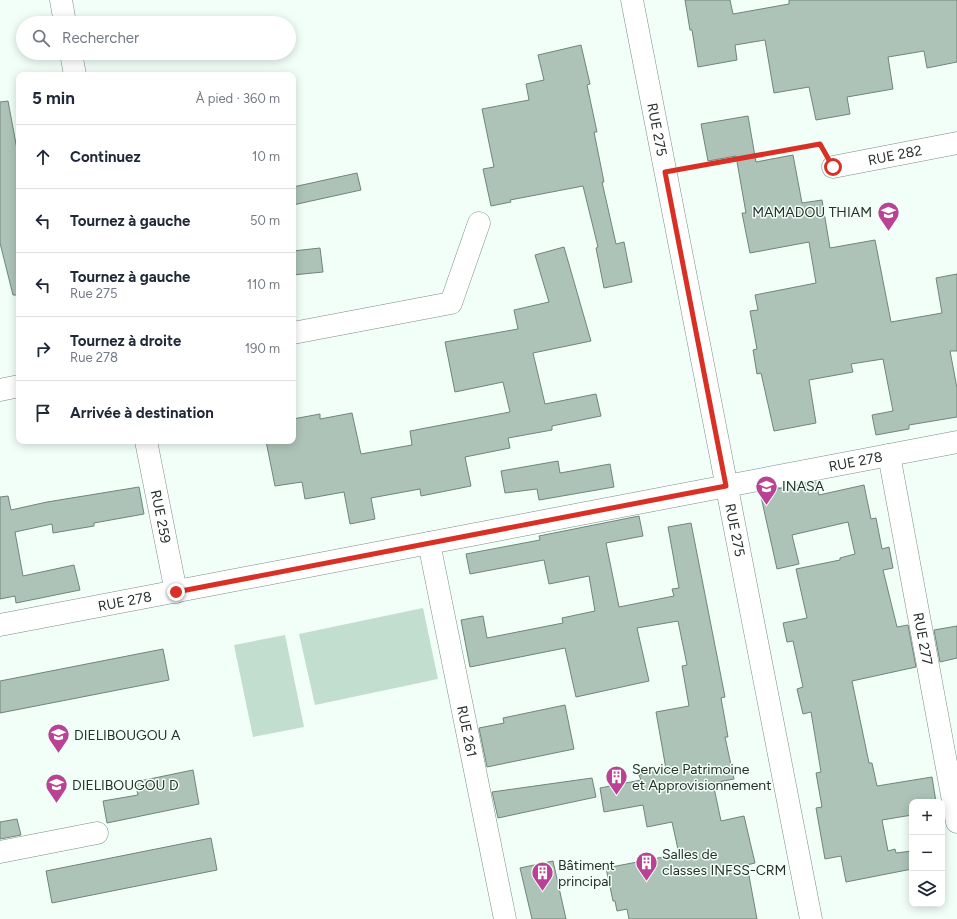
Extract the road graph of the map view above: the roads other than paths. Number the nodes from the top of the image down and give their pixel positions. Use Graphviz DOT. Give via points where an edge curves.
graph roads {
  1 [pos="60,0"];
  2 [pos="632,0"];
  3 [pos="63,16"];
  4 [pos="72,60"];
  5 [pos="74,72"];
  6 [pos="957,143"];
  7 [pos="833,167"];
  8 [pos="479,223"];
  9 [pos="296,332"];
  10 [pos="16,387"];
  11 [pos="0,390"];
  12 [pos="957,442"];
  13 [pos="147,444"];
  14 [pos="890,455"];
  15 [pos="726,486"];
  16 [pos="429,543"];
  17 [pos="176,592"];
  18 [pos="0,625"];
  19 [pos="957,822"];
  20 [pos="98,833"];
  21 [pos="0,852"];
  22 [pos="505,919"];
  23 [pos="811,919"];
  1 -- 3 [label="street"];
  2 -- 15 [label="street, RUE 275"];
  4 -- 5 [label="street"];
  6 -- 7 [label="street, RUE 282"];
  8 -- 9 [label="street" via="452,303"];
  10 -- 11 [label="street"];
  12 -- 14 [label="street, RUE 278"];
  13 -- 17 [label="street, RUE 259"];
  14 -- 15 [label="street, RUE 278"];
  14 -- 19 [label="street, RUE 277"];
  15 -- 16 [label="street, RUE 278"];
  15 -- 23 [label="street, RUE 275"];
  16 -- 17 [label="street, RUE 278"];
  16 -- 22 [label="street, RUE 261"];
  17 -- 18 [label="street, RUE 278"];
  20 -- 21 [label="street"];
}
